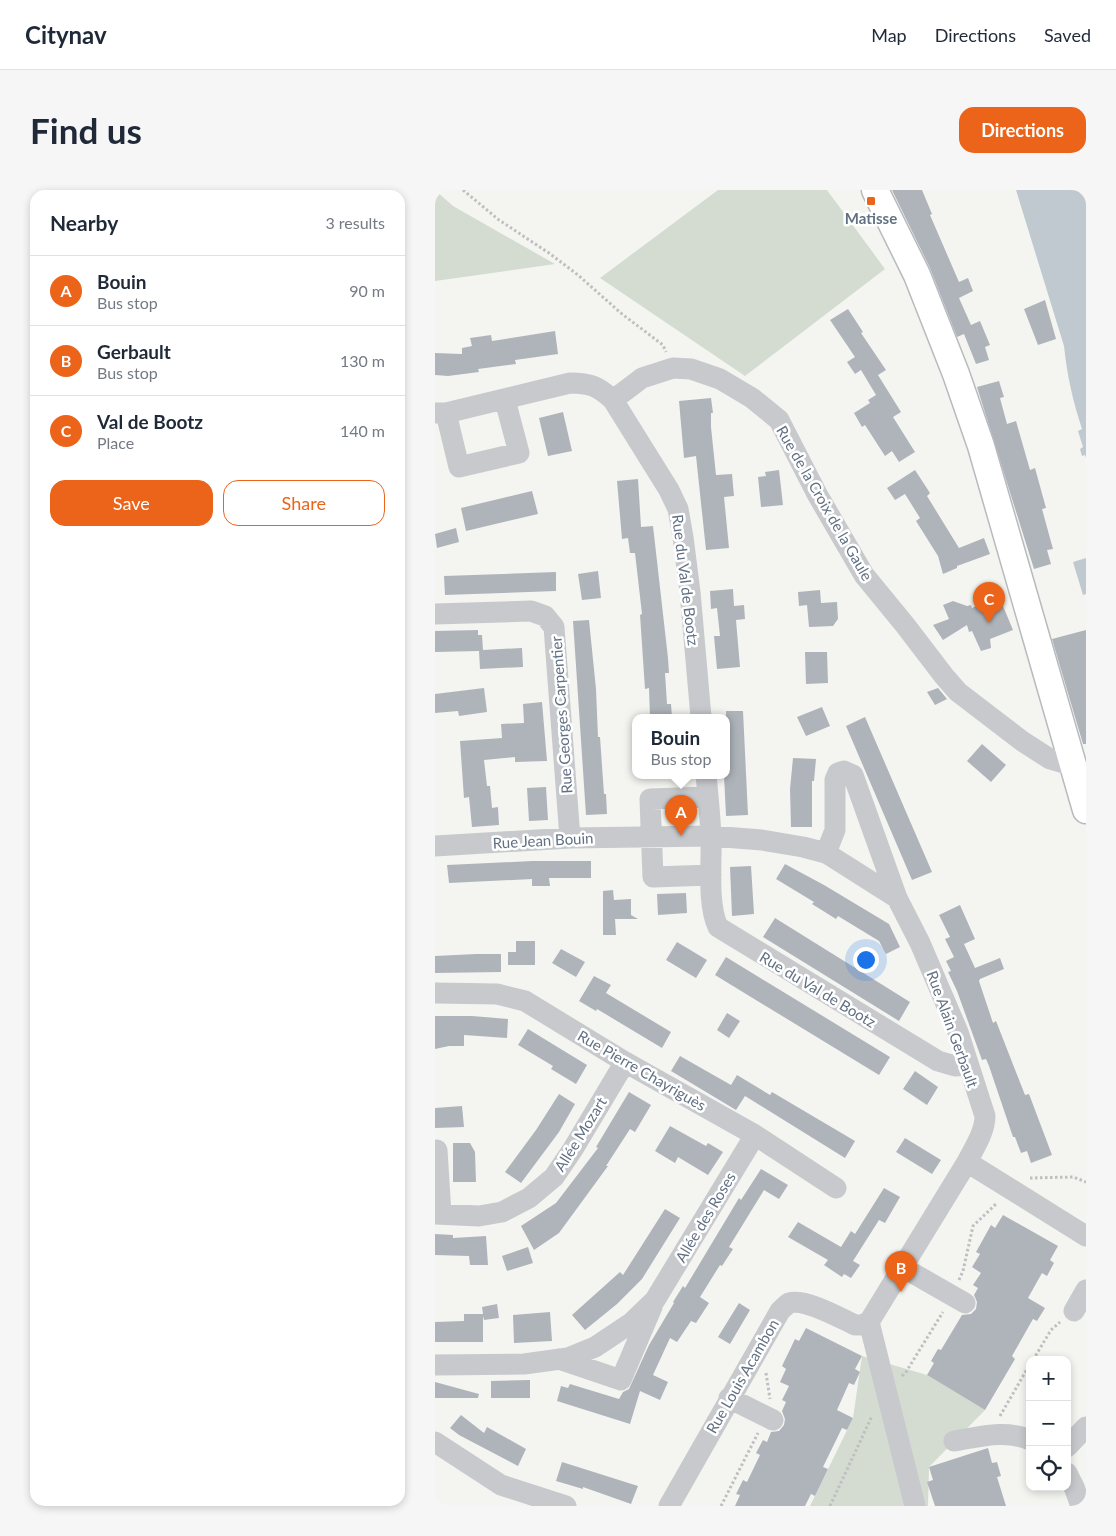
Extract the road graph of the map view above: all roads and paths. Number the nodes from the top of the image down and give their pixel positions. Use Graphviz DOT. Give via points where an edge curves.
graph roads {
  1 [pos="463,190"];
  2 [pos="875,190"];
  3 [pos="673,368"];
  4 [pos="505,400"];
  5 [pos="613,400"];
  6 [pos="440,413"];
  7 [pos="435,614"];
  8 [pos="701,714"];
  9 [pos="1074,766"];
  10 [pos="706,779"];
  11 [pos="708,797"];
  12 [pos="1086,810"];
  13 [pos="711,836"];
  14 [pos="652,837"];
  15 [pos="570,838"];
  16 [pos="435,845"];
  17 [pos="826,853"];
  18 [pos="711,875"];
  19 [pos="897,898"];
  20 [pos="435,993"];
  21 [pos="625,1062"];
  22 [pos="968,1065"];
  23 [pos="755,1135"];
  24 [pos="437,1150"];
  25 [pos="967,1162"];
  26 [pos="1086,1182"];
  27 [pos="836,1188"];
  28 [pos="1011,1190"];
  29 [pos="438,1214"];
  30 [pos="1086,1236"];
  31 [pos="902,1267"];
  32 [pos="1086,1290"];
  33 [pos="959,1299"];
  34 [pos="655,1300"];
  35 [pos="1074,1311"];
  36 [pos="869,1322"];
  37 [pos="1035,1356"];
  38 [pos="559,1359"];
  39 [pos="435,1365"];
  40 [pos="765,1370"];
  41 [pos="1026,1371"];
  42 [pos="885,1388"];
  43 [pos="729,1398"];
  44 [pos="769,1419"];
  45 [pos="1086,1426"];
  46 [pos="998,1434"];
  47 [pos="1026,1439"];
  48 [pos="954,1441"];
  49 [pos="437,1446"];
  50 [pos="1068,1446"];
  51 [pos="1071,1482"];
  52 [pos="566,1506"];
  53 [pos="669,1506"];
  54 [pos="721,1506"];
  55 [pos="830,1506"];
  56 [pos="915,1506"];
  57 [pos="1081,1506"];
  1 -- 3 [label="path" via="499,220 571,270 663,345"];
  2 -- 9 [label="main road" via="917,275 981,446"];
  3 -- 5 [label="street, Rue de la Croix de la Gaule" via="642,378"];
  3 -- 9 [label="street, Rue de la Croix de la Gaule" via="691,369 720,379 752,398 779,420 863,575 944,676 958,692 1022,741 1050,759"];
  4 -- 5 [label="street" via="570,383 586,383 601,389"];
  4 -- 6 [label="street"];
  4 -- 6 [label="street" via="519,452 459,467"];
  5 -- 8 [label="street, Rue du Val de Bootz" via="678,509 690,592"];
  7 -- 15 [label="street, Rue Georges Carpentier" via="531,611 545,616 554,627"];
  9 -- 12 [label="main road"];
  10 -- 11 [label="street, Rue du Val de Bootz"];
  11 -- 13 [label="street, Rue du Val de Bootz"];
  11 -- 14 [label="street" via="650,799"];
  13 -- 14 [label="street, Rue Jean Bouin"];
  13 -- 17 [label="street" via="803,846"];
  13 -- 18 [label="street, Rue du Val de Bootz"];
  14 -- 15 [label="street, Rue Jean Bouin"];
  14 -- 18 [label="street" via="653,877"];
  15 -- 16 [label="street, Rue Jean Bouin"];
  17 -- 19 [label="street"];
  17 -- 19 [label="street, Rue Alain Gerbault" via="835,830 835,780 838,773 844,771 853,776"];
  18 -- 22 [label="street, Rue du Val de Bootz" via="715,920 726,933 937,1061 955,1066"];
  19 -- 22 [label="street, Rue Alain Gerbault" via="920,943"];
  20 -- 21 [label="street, Rue Pierre Chayriguès" via="497,994 525,1001"];
  21 -- 23 [label="street, Rue Pierre Chayriguès"];
  21 -- 29 [label="street, Allée Mozart" via="554,1177 529,1198 502,1212 479,1216"];
  22 -- 25 [label="street, Rue Alain Gerbault" via="985,1123"];
  23 -- 27 [label="street, Rue Pierre Chayriguès"];
  23 -- 34 [label="street, Allée des Roses"];
  24 -- 29 [label="street, Allée Mozart"];
  25 -- 28 [label="street"];
  25 -- 31 [label="street"];
  26 -- 28 [label="path" via="1073,1177 1027,1179"];
  28 -- 30 [label="street"];
  28 -- 33 [label="path" via="973,1226"];
  31 -- 33 [label="street"];
  31 -- 36 [label="street"];
  32 -- 35 [label="street"];
  33 -- 42 [label="path" via="906,1372"];
  34 -- 38 [label="street, Allée des Roses" via="631,1323 595,1347"];
  34 -- 38 [label="street, Allée des Roses" via="621,1380"];
  35 -- 37 [label="path" via="1051,1330"];
  36 -- 42 [label="street"];
  36 -- 43 [label="street, Rue Louis Acambon" via="855,1325 799,1302 788,1304 780,1311"];
  38 -- 39 [label="street, Allée des Roses" via="523,1364"];
  40 -- 44 [label="path" via="770,1397"];
  41 -- 46 [label="path" via="1000,1416"];
  42 -- 55 [label="path"];
  42 -- 56 [label="street"];
  43 -- 44 [label="street"];
  43 -- 53 [label="street, Rue Louis Acambon"];
  44 -- 54 [label="path"];
  45 -- 50 [label="street"];
  46 -- 47 [label="street"];
  46 -- 48 [label="street"];
  49 -- 52 [label="street" via="501,1484"];
  51 -- 57 [label="street"];
}
